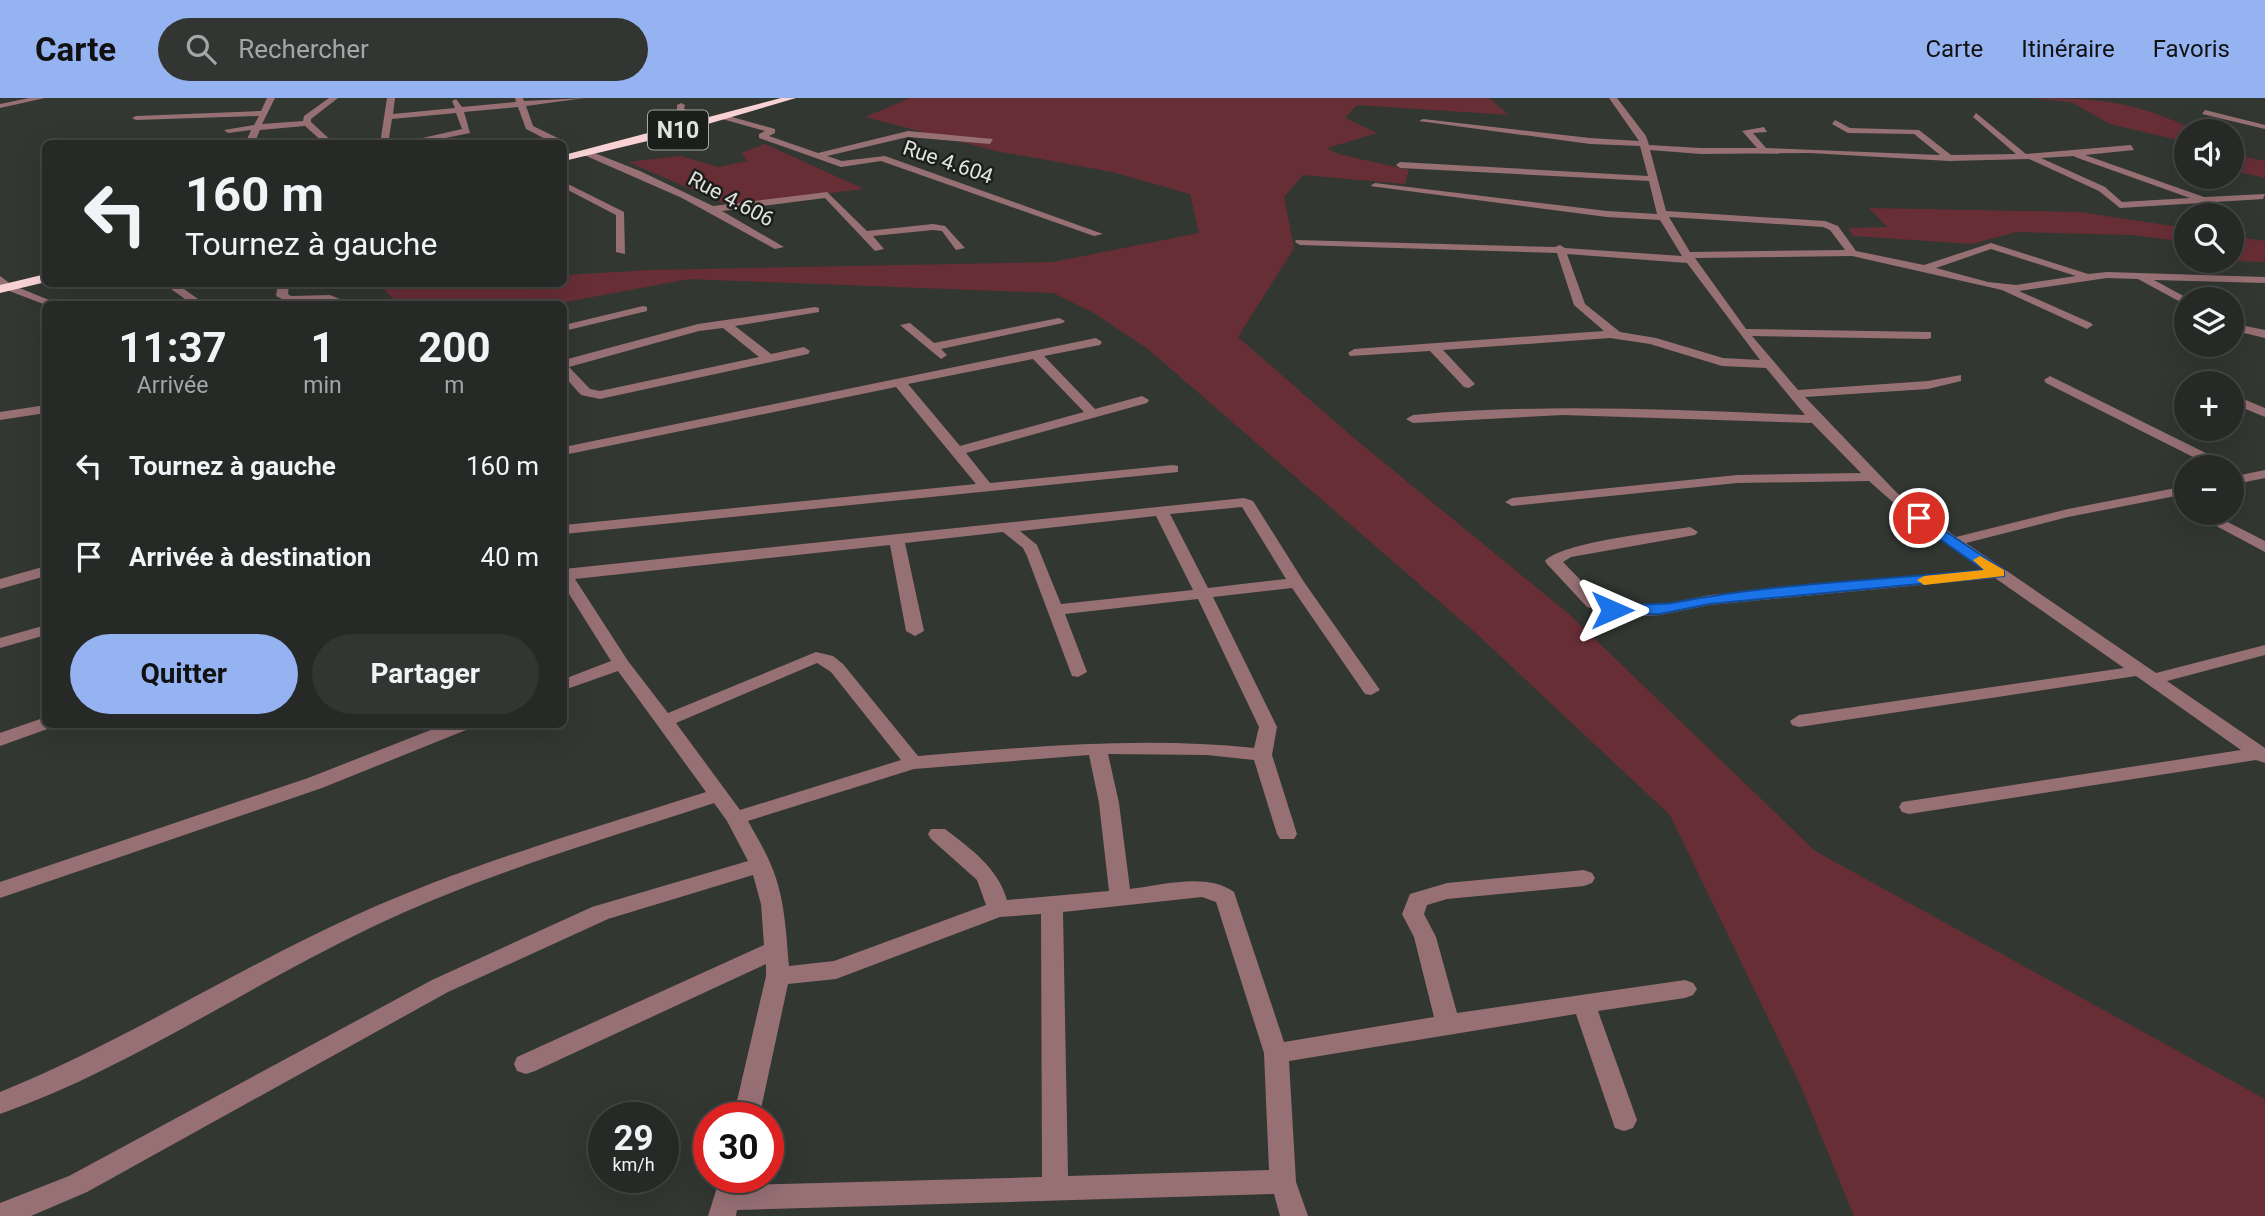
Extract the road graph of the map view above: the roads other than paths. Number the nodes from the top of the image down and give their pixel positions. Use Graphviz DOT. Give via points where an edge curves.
graph roads {
  1 [pos="41,98"];
  2 [pos="271,98"];
  3 [pos="334,98"];
  4 [pos="391,98"];
  5 [pos="455,98"];
  6 [pos="581,98"];
  7 [pos="1613,98"];
  8 [pos="785,99"];
  9 [pos="519,101"];
  10 [pos="681,105"];
  11 [pos="0,106"];
  12 [pos="457,110"];
  13 [pos="2205,111"];
  14 [pos="264,113"];
  15 [pos="1976,115"];
  16 [pos="386,117"];
  17 [pos="725,117"];
  18 [pos="136,118"];
  19 [pos="1423,121"];
  20 [pos="707,122"];
  21 [pos="1835,122"];
  22 [pos="307,123"];
  23 [pos="2265,127"];
  24 [pos="257,128"];
  25 [pos="228,130"];
  26 [pos="1764,130"];
  27 [pos="2119,136"];
  28 [pos="251,140"];
  29 [pos="326,140"];
  30 [pos="384,140"];
  31 [pos="421,140"];
  32 [pos="555,140"];
  33 [pos="990,141"];
  34 [pos="567,146"];
  35 [pos="1646,146"];
  36 [pos="2131,148"];
  37 [pos="1763,149"];
  38 [pos="582,153"];
  39 [pos="2071,153"];
  40 [pos="2144,154"];
  41 [pos="817,156"];
  42 [pos="567,157"];
  43 [pos="2027,157"];
  44 [pos="1949,158"];
  45 [pos="1400,166"];
  46 [pos="1654,180"];
  47 [pos="567,186"];
  48 [pos="1375,186"];
  49 [pos="2263,196"];
  50 [pos="2230,199"];
  51 [pos="2207,201"];
  52 [pos="714,209"];
  53 [pos="2265,209"];
  54 [pos="1662,216"];
  55 [pos="866,234"];
  56 [pos="1098,234"];
  57 [pos="1300,242"];
  58 [pos="779,247"];
  59 [pos="960,248"];
  60 [pos="1560,248"];
  61 [pos="879,249"];
  62 [pos="621,252"];
  63 [pos="1852,253"];
  64 [pos="1689,257"];
  65 [pos="1926,268"];
  66 [pos="2086,276"];
  67 [pos="2140,276"];
  68 [pos="42,279"];
  69 [pos="2265,279"];
  70 [pos="3,285"];
  71 [pos="174,287"];
  72 [pos="284,287"];
  73 [pos="2001,287"];
  74 [pos="2174,295"];
  75 [pos="45,301"];
  76 [pos="195,301"];
  77 [pos="338,301"];
  78 [pos="643,309"];
  79 [pos="815,310"];
  80 [pos="1059,321"];
  81 [pos="724,323"];
  82 [pos="906,325"];
  83 [pos="2087,325"];
  84 [pos="567,327"];
  85 [pos="2244,329"];
  86 [pos="1743,332"];
  87 [pos="2265,334"];
  88 [pos="1616,335"];
  89 [pos="1927,335"];
  90 [pos="1096,342"];
  91 [pos="1432,346"];
  92 [pos="932,347"];
  93 [pos="804,351"];
  94 [pos="1354,353"];
  95 [pos="1035,354"];
  96 [pos="769,359"];
  97 [pos="1770,364"];
  98 [pos="567,366"];
  99 [pos="957,368"];
  100 [pos="567,370"];
  101 [pos="1957,378"];
  102 [pos="2050,380"];
  103 [pos="900,382"];
  104 [pos="1469,384"];
  105 [pos="1796,394"];
  106 [pos="1142,400"];
  107 [pos="2244,404"];
  108 [pos="42,410"];
  109 [pos="2265,413"];
  110 [pos="1093,414"];
  111 [pos="0,416"];
  112 [pos="1413,419"];
  113 [pos="1816,419"];
  114 [pos="567,450"];
  115 [pos="959,451"];
  116 [pos="2199,455"];
  117 [pos="1173,468"];
  118 [pos="2265,474"];
  119 [pos="2244,476"];
  120 [pos="1872,477"];
  121 [pos="985,486"];
  122 [pos="2174,493"];
  123 [pos="2164,495"];
  124 [pos="2174,500"];
  125 [pos="1512,502"];
  126 [pos="1160,510"];
  127 [pos="2222,525"];
  128 [pos="1008,529"];
  129 [pos="567,530"];
  130 [pos="1690,532"];
  131 [pos="896,538"];
  132 [pos="1953,542"];
  133 [pos="2265,547"];
  134 [pos="42,572"];
  135 [pos="1998,573"];
  136 [pos="567,574"];
  137 [pos="567,579"];
  138 [pos="1296,583"];
  139 [pos="0,584"];
  140 [pos="1203,592"];
  141 [pos="1055,610"];
  142 [pos="42,631"];
  143 [pos="915,631"];
  144 [pos="0,643"];
  145 [pos="2265,650"];
  146 [pos="621,663"];
  147 [pos="1078,671"];
  148 [pos="2144,676"];
  149 [pos="567,684"];
  150 [pos="1371,690"];
  151 [pos="664,721"];
  152 [pos="1799,721"];
  153 [pos="42,724"];
  154 [pos="454,728"];
  155 [pos="0,740"];
  156 [pos="1097,748"];
  157 [pos="1262,755"];
  158 [pos="2262,755"];
  159 [pos="913,764"];
  160 [pos="717,795"];
  161 [pos="1909,807"];
  162 [pos="736,818"];
  163 [pos="938,834"];
  164 [pos="1287,834"];
  165 [pos="761,865"];
  166 [pos="1584,878"];
  167 [pos="0,890"];
  168 [pos="1120,897"];
  169 [pos="1052,905"];
  170 [pos="998,909"];
  171 [pos="778,948"];
  172 [pos="778,976"];
  173 [pos="1685,989"];
  174 [pos="1584,1004"];
  175 [pos="1448,1024"];
  176 [pos="1276,1053"];
  177 [pos="526,1064"];
  178 [pos="750,1102"];
  179 [pos="0,1103"];
  180 [pos="1624,1120"];
  181 [pos="1283,1182"];
  182 [pos="1055,1186"];
  183 [pos="727,1197"];
  184 [pos="0,1216"];
  185 [pos="1294,1216"];
  1 -- 11 [label="street"];
  2 -- 14 [label="street"];
  3 -- 22 [label="street" via="313,111"];
  4 -- 16 [label="street"];
  5 -- 12 [label="street"];
  6 -- 9 [label="street"];
  7 -- 35 [label="street"];
  8 -- 17 [label="highway, N10"];
  9 -- 12 [label="street"];
  9 -- 32 [label="street, Rue 4.606" via="529,127"];
  10 -- 20 [label="street" via="680,110"];
  12 -- 16 [label="street"];
  12 -- 31 [label="street" via="467,131"];
  13 -- 23 [label="street"];
  14 -- 18 [label="street"];
  14 -- 24 [label="street"];
  15 -- 43 [label="street"];
  16 -- 30 [label="street"];
  17 -- 20 [label="highway, N10"];
  17 -- 41 [label="street, Rue 4.604" via="772,131 762,136"];
  19 -- 35 [label="street"];
  20 -- 38 [label="highway, N10"];
  21 -- 44 [label="street" via="1848,130 1916,132"];
  22 -- 24 [label="street"];
  22 -- 29 [label="street"];
  24 -- 25 [label="street"];
  24 -- 28 [label="street"];
  26 -- 37 [label="street" via="1746,131"];
  27 -- 36 [label="street"];
  33 -- 41 [label="street" via="908,134"];
  34 -- 38 [label="street, Rue 4.606"];
  35 -- 37 [label="street"];
  35 -- 46 [label="street"];
  36 -- 39 [label="street"];
  36 -- 40 [label="street"];
  37 -- 44 [label="street"];
  38 -- 42 [label="highway, N10"];
  38 -- 52 [label="street, Rue 4.606" via="627,167"];
  39 -- 43 [label="street"];
  39 -- 51 [label="street"];
  41 -- 56 [label="street, Rue 4.604" via="841,164 882,158"];
  43 -- 44 [label="street"];
  43 -- 51 [label="street" via="2102,189 2120,205"];
  45 -- 46 [label="street"];
  46 -- 54 [label="street"];
  47 -- 62 [label="street" via="621,214"];
  48 -- 54 [label="street" via="1595,213"];
  49 -- 50 [label="street"];
  50 -- 51 [label="street"];
  50 -- 53 [label="street"];
  52 -- 55 [label="street" via="827,195"];
  52 -- 58 [label="street, Rue 4.606"];
  54 -- 63 [label="street" via="1825,224 1834,228"];
  54 -- 64 [label="street"];
  55 -- 59 [label="street" via="933,226 945,229"];
  55 -- 61 [label="street"];
  57 -- 60 [label="street"];
  60 -- 64 [label="street"];
  60 -- 88 [label="street" via="1580,305"];
  63 -- 64 [label="street"];
  63 -- 65 [label="street"];
  64 -- 86 [label="street"];
  65 -- 66 [label="street" via="1991,246"];
  65 -- 73 [label="street"];
  66 -- 67 [label="street"];
  66 -- 73 [label="street" via="2029,288"];
  67 -- 69 [label="street"];
  67 -- 74 [label="street"];
  68 -- 70 [label="highway"];
  70 -- 75 [label="street"];
  71 -- 76 [label="street"];
  72 -- 77 [label="street" via="282,296 289,299 328,297"];
  73 -- 83 [label="street"];
  78 -- 84 [label="street"];
  79 -- 81 [label="street"];
  80 -- 92 [label="street"];
  81 -- 96 [label="street"];
  81 -- 98 [label="street"];
  82 -- 92 [label="street"];
  85 -- 87 [label="street"];
  86 -- 89 [label="street"];
  86 -- 97 [label="street"];
  88 -- 91 [label="street"];
  88 -- 97 [label="street" via="1714,360"];
  90 -- 95 [label="street"];
  91 -- 94 [label="street"];
  91 -- 104 [label="street"];
  92 -- 99 [label="street"];
  93 -- 96 [label="street"];
  95 -- 99 [label="street"];
  95 -- 110 [label="street"];
  96 -- 100 [label="street" via="600,395 586,391"];
  97 -- 105 [label="street"];
  99 -- 103 [label="street"];
  101 -- 105 [label="street" via="1928,385"];
  102 -- 116 [label="street"];
  103 -- 114 [label="street"];
  103 -- 115 [label="street"];
  105 -- 113 [label="street"];
  106 -- 110 [label="street"];
  107 -- 109 [label="street"];
  108 -- 111 [label="street"];
  110 -- 115 [label="street"];
  112 -- 113 [label="street" via="1542,410"];
  113 -- 120 [label="street"];
  115 -- 121 [label="street"];
  117 -- 121 [label="street"];
  118 -- 119 [label="street"];
  120 -- 125 [label="street" via="1737,479"];
  120 -- 132 [label="street"];
  121 -- 129 [label="street"];
  122 -- 123 [label="street"];
  123 -- 124 [label="street"];
  123 -- 132 [label="street"];
  126 -- 128 [label="street"];
  126 -- 138 [label="street" via="1248,504"];
  126 -- 140 [label="street"];
  127 -- 133 [label="street"];
  128 -- 131 [label="street"];
  128 -- 141 [label="street" via="1029,545"];
  130 -- 135 [label="street" via="1567,553 1553,561 1593,603 1627,612"];
  131 -- 136 [label="street"];
  131 -- 143 [label="street"];
  132 -- 135 [label="street"];
  134 -- 139 [label="street"];
  135 -- 148 [label="street"];
  137 -- 146 [label="street"];
  138 -- 140 [label="street"];
  138 -- 150 [label="street"];
  140 -- 141 [label="street"];
  140 -- 157 [label="street" via="1268,727"];
  141 -- 147 [label="street"];
  142 -- 144 [label="street"];
  145 -- 148 [label="street"];
  146 -- 149 [label="street"];
  146 -- 151 [label="street"];
  148 -- 152 [label="street"];
  148 -- 158 [label="street"];
  151 -- 159 [label="street" via="816,657 837,668"];
  151 -- 160 [label="street"];
  153 -- 155 [label="street"];
  154 -- 167 [label="street" via="315,783"];
  156 -- 157 [label="street" via="1207,749"];
  156 -- 159 [label="street"];
  156 -- 168 [label="street"];
  157 -- 164 [label="street"];
  158 -- 161 [label="street"];
  159 -- 162 [label="street"];
  160 -- 162 [label="street"];
  160 -- 179 [label="street" via="484,873 363,922 62,1080"];
  162 -- 165 [label="street"];
  163 -- 170 [label="street" via="984,873 997,894"];
  165 -- 171 [label="street"];
  165 -- 184 [label="street" via="600,914 440,986 78,1184"];
  166 -- 175 [label="street" via="1447,891 1418,900 1413,914 1425,937"];
  168 -- 169 [label="street"];
  168 -- 176 [label="street" via="1202,889 1226,898"];
  169 -- 170 [label="street"];
  169 -- 182 [label="street"];
  170 -- 172 [label="street" via="836,970"];
  171 -- 172 [label="street"];
  171 -- 177 [label="street"];
  172 -- 178 [label="street"];
  173 -- 174 [label="street"];
  174 -- 175 [label="street"];
  174 -- 180 [label="street"];
  175 -- 176 [label="street"];
  176 -- 181 [label="street"];
  181 -- 182 [label="street"];
  181 -- 185 [label="street"];
  182 -- 183 [label="street"];
}
